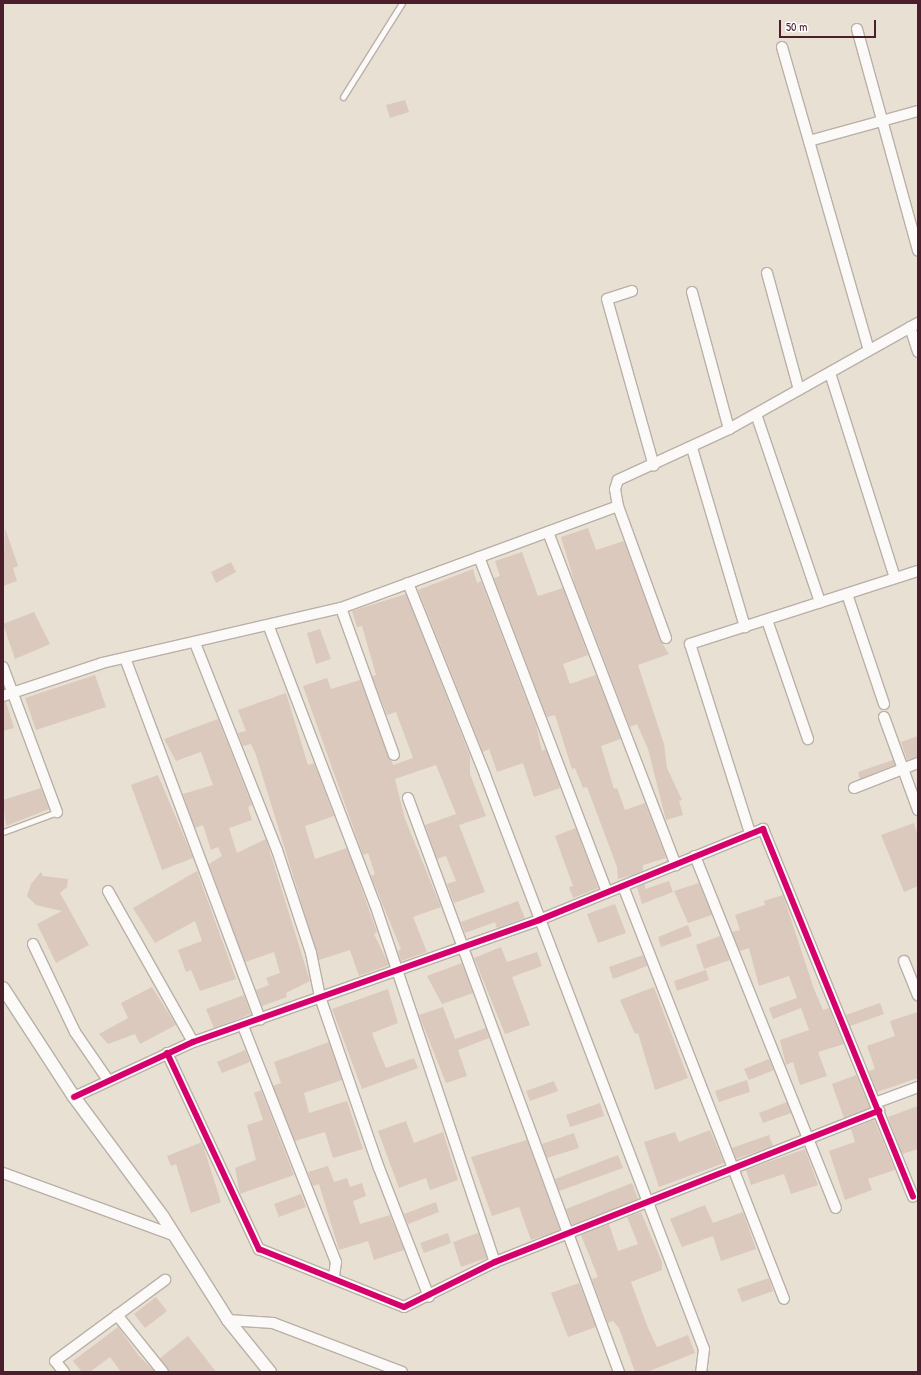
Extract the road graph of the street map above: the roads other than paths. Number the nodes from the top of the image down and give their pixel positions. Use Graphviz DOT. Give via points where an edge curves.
graph roads {
  1 [pos="402,3"];
  2 [pos="858,29"];
  3 [pos="782,47"];
  4 [pos="343,97"];
  5 [pos="918,111"];
  6 [pos="882,121"];
  7 [pos="809,141"];
  8 [pos="918,251"];
  9 [pos="767,273"];
  10 [pos="632,291"];
  11 [pos="692,292"];
  12 [pos="914,325"];
  13 [pos="869,350"];
  14 [pos="918,352"];
  15 [pos="830,373"];
  16 [pos="799,390"];
  17 [pos="756,414"];
  18 [pos="729,429"];
  19 [pos="692,448"];
  20 [pos="654,466"];
  21 [pos="618,506"];
  22 [pos="548,532"];
  23 [pos="479,557"];
  24 [pos="918,571"];
  25 [pos="895,578"];
  26 [pos="408,583"];
  27 [pos="847,594"];
  28 [pos="820,602"];
  29 [pos="340,608"];
  30 [pos="767,620"];
  31 [pos="269,627"];
  32 [pos="745,627"];
  33 [pos="666,638"];
  34 [pos="195,643"];
  35 [pos="124,658"];
  36 [pos="3,667"];
  37 [pos="8,694"];
  38 [pos="884,704"];
  39 [pos="884,717"];
  40 [pos="808,739"];
  41 [pos="394,755"];
  42 [pos="918,763"];
  43 [pos="902,769"];
  44 [pos="854,788"];
  45 [pos="408,798"];
  46 [pos="918,810"];
  47 [pos="57,812"];
  48 [pos="3,832"];
  49 [pos="750,833"];
  50 [pos="695,856"];
  51 [pos="676,865"];
  52 [pos="624,886"];
  53 [pos="108,891"];
  54 [pos="607,892"];
  55 [pos="539,920"];
  56 [pos="33,944"];
  57 [pos="462,948"];
  58 [pos="904,961"];
  59 [pos="396,971"];
  60 [pos="3,988"];
  61 [pos="918,995"];
  62 [pos="320,997"];
  63 [pos="260,1020"];
  64 [pos="243,1026"];
  65 [pos="193,1042"];
  66 [pos="167,1053"];
  67 [pos="108,1080"];
  68 [pos="918,1086"];
  69 [pos="74,1097"];
  70 [pos="877,1107"];
  71 [pos="808,1138"];
  72 [pos="733,1169"];
  73 [pos="3,1173"];
  74 [pos="913,1197"];
  75 [pos="646,1201"];
  76 [pos="836,1208"];
  77 [pos="565,1234"];
  78 [pos="176,1236"];
  79 [pos="495,1262"];
  80 [pos="334,1277"];
  81 [pos="165,1280"];
  82 [pos="429,1297"];
  83 [pos="784,1299"];
  84 [pos="117,1315"];
  85 [pos="228,1320"];
  86 [pos="64,1372"];
  87 [pos="163,1372"];
  88 [pos="270,1372"];
  89 [pos="402,1372"];
  90 [pos="619,1372"];
  91 [pos="701,1372"];
  1 -- 4 [label="lane"];
  2 -- 6 [label="street"];
  3 -- 7 [label="street"];
  5 -- 6 [label="street"];
  6 -- 7 [label="street"];
  6 -- 8 [label="street"];
  7 -- 13 [label="street"];
  9 -- 16 [label="street"];
  10 -- 20 [label="street" via="607,299"];
  11 -- 18 [label="street"];
  12 -- 13 [label="street"];
  12 -- 14 [label="street"];
  13 -- 15 [label="street"];
  15 -- 16 [label="street"];
  15 -- 25 [label="street"];
  16 -- 17 [label="street"];
  17 -- 18 [label="street"];
  17 -- 28 [label="street"];
  18 -- 19 [label="street"];
  19 -- 20 [label="street"];
  19 -- 32 [label="street"];
  20 -- 21 [label="street" via="618,480 615,489"];
  21 -- 22 [label="street"];
  21 -- 33 [label="street"];
  22 -- 23 [label="street"];
  22 -- 51 [label="street"];
  23 -- 26 [label="street"];
  23 -- 54 [label="street"];
  24 -- 25 [label="street"];
  25 -- 27 [label="street"];
  26 -- 29 [label="street"];
  26 -- 55 [label="street"];
  27 -- 28 [label="street"];
  27 -- 38 [label="street"];
  28 -- 30 [label="street"];
  29 -- 31 [label="street"];
  29 -- 41 [label="street"];
  30 -- 32 [label="street"];
  30 -- 40 [label="street"];
  31 -- 34 [label="street"];
  31 -- 59 [label="street" via="375,904"];
  32 -- 49 [label="street" via="690,644"];
  34 -- 35 [label="street"];
  34 -- 62 [label="street" via="277,850 311,953"];
  35 -- 37 [label="street"];
  35 -- 63 [label="street"];
  36 -- 37 [label="street"];
  37 -- 47 [label="street"];
  39 -- 43 [label="street"];
  42 -- 43 [label="street"];
  43 -- 44 [label="street"];
  43 -- 46 [label="street"];
  45 -- 57 [label="street"];
  47 -- 48 [label="lane"];
  49 -- 50 [label="street"];
  49 -- 70 [label="street" via="763,829"];
  50 -- 51 [label="street"];
  50 -- 71 [label="street"];
  51 -- 52 [label="street"];
  52 -- 54 [label="street"];
  52 -- 72 [label="street"];
  53 -- 65 [label="street"];
  54 -- 55 [label="street"];
  55 -- 57 [label="street"];
  55 -- 75 [label="street"];
  56 -- 67 [label="street" via="76,1032"];
  57 -- 59 [label="street"];
  57 -- 77 [label="street"];
  58 -- 61 [label="street"];
  59 -- 62 [label="street"];
  59 -- 79 [label="street"];
  60 -- 69 [label="street"];
  62 -- 63 [label="street"];
  62 -- 82 [label="street"];
  63 -- 64 [label="street"];
  64 -- 65 [label="street"];
  64 -- 80 [label="street" via="336,1262"];
  65 -- 66 [label="street"];
  66 -- 67 [label="street"];
  66 -- 80 [label="street" via="259,1249"];
  67 -- 69 [label="street"];
  68 -- 70 [label="street"];
  69 -- 78 [label="street"];
  70 -- 71 [label="street"];
  70 -- 74 [label="street"];
  71 -- 72 [label="street"];
  71 -- 76 [label="street"];
  72 -- 75 [label="street"];
  72 -- 83 [label="street"];
  73 -- 78 [label="street"];
  75 -- 77 [label="street"];
  75 -- 91 [label="street" via="704,1349"];
  77 -- 79 [label="street"];
  77 -- 90 [label="street"];
  78 -- 85 [label="street"];
  79 -- 82 [label="street"];
  80 -- 82 [label="street" via="404,1307"];
  81 -- 84 [label="street"];
  84 -- 86 [label="street" via="55,1361"];
  84 -- 87 [label="street"];
  85 -- 88 [label="street"];
  85 -- 89 [label="street" via="273,1322"];
}
